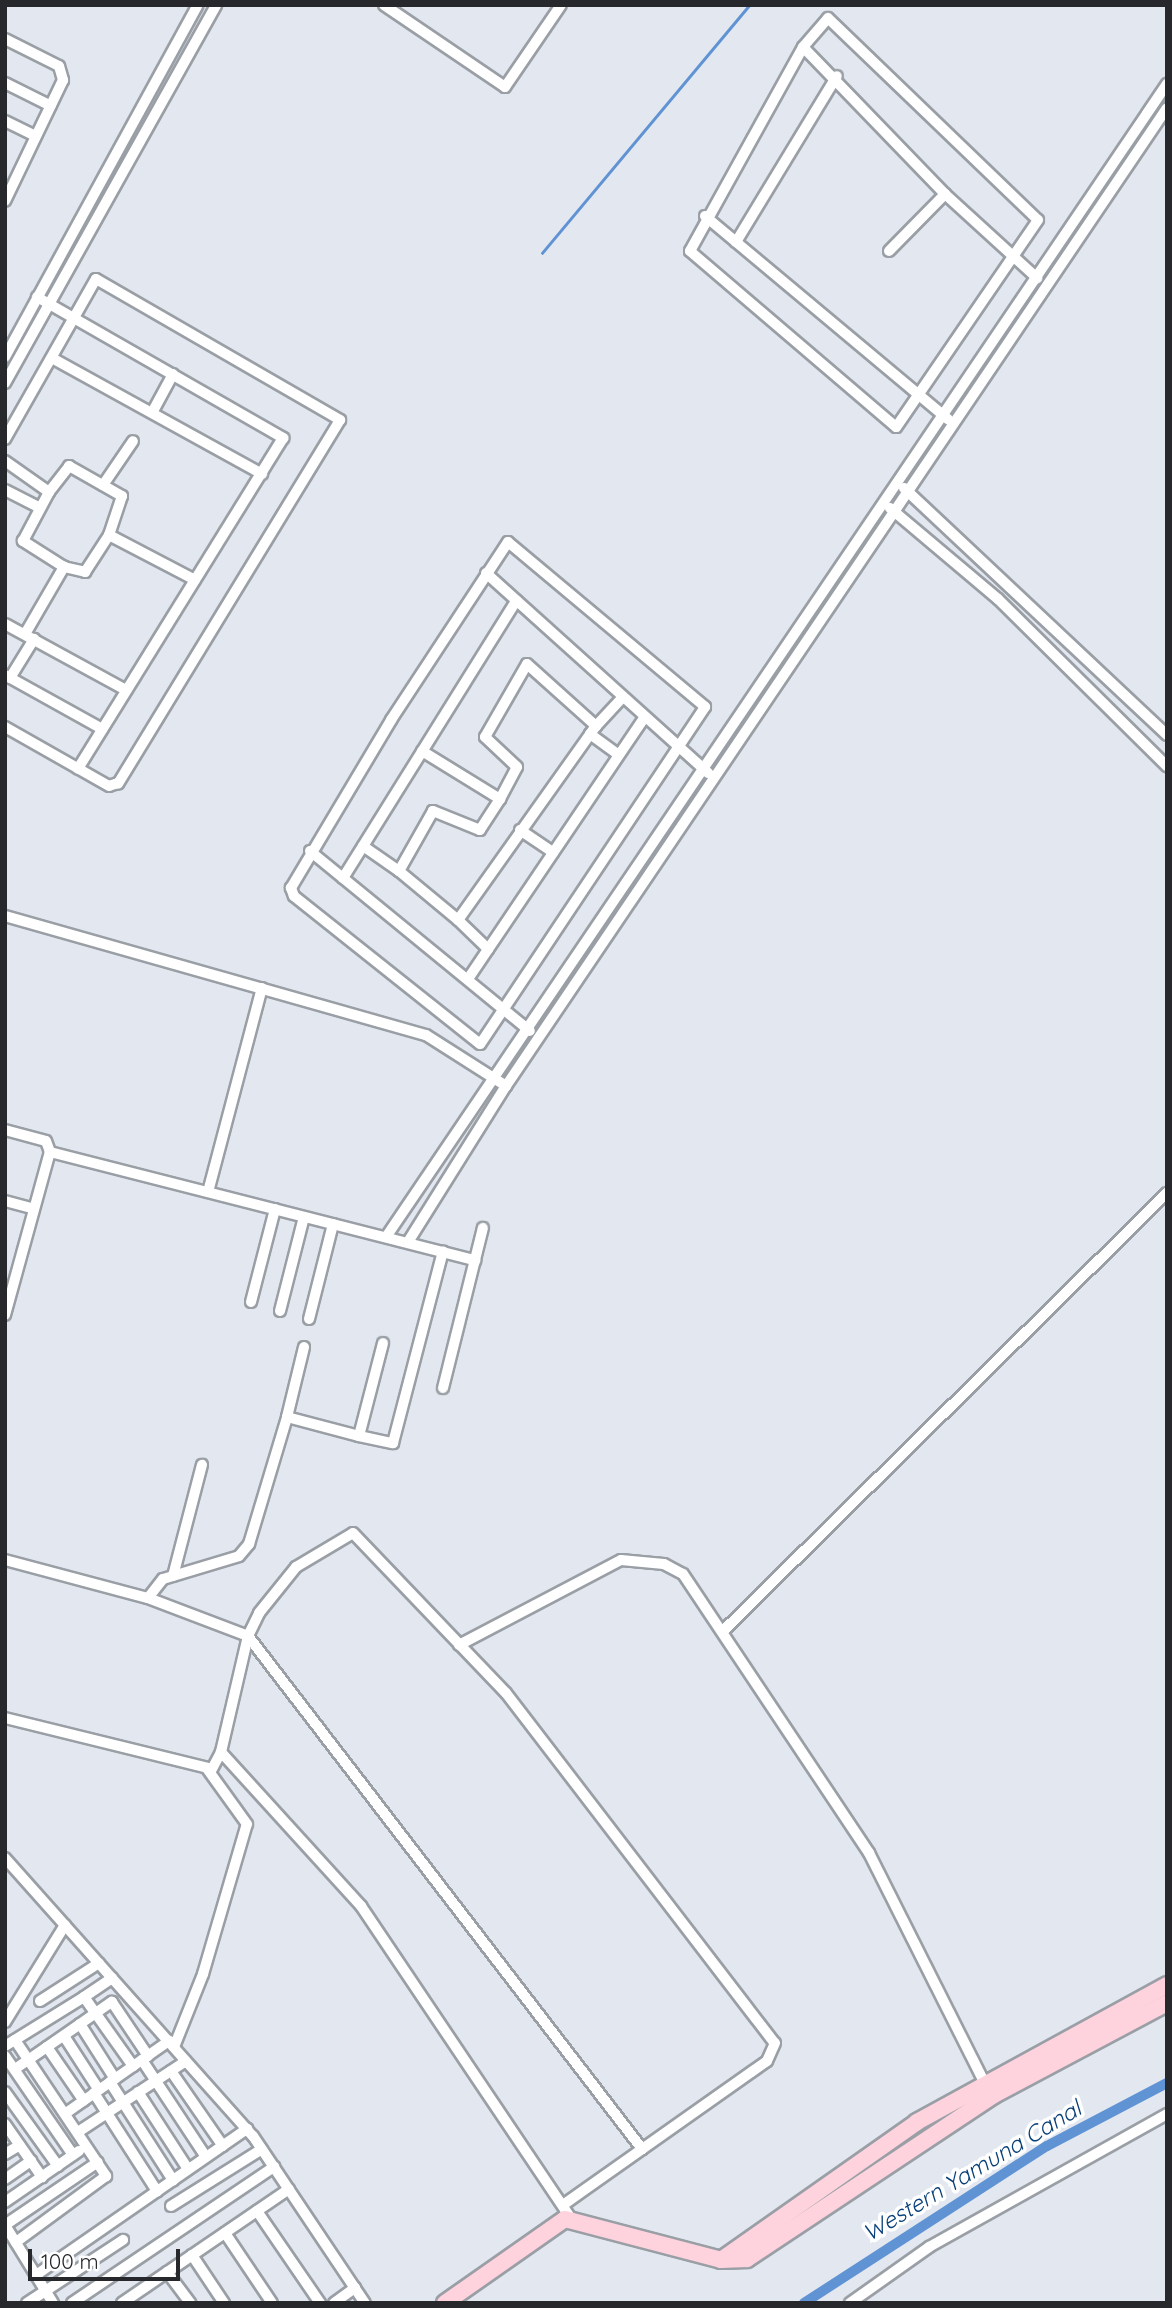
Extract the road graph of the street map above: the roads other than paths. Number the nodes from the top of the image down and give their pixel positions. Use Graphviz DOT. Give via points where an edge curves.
graph roads {
  1 [pos="198,5"];
  2 [pos="216,5"];
  3 [pos="384,5"];
  4 [pos="558,6"];
  5 [pos="5,39"];
  6 [pos="803,47"];
  7 [pos="837,76"];
  8 [pos="5,83"];
  9 [pos="1167,84"];
  10 [pos="51,106"];
  11 [pos="1167,108"];
  12 [pos="5,121"];
  13 [pos="36,136"];
  14 [pos="944,194"];
  15 [pos="5,201"];
  16 [pos="705,216"];
  17 [pos="736,242"];
  18 [pos="889,251"];
  19 [pos="1016,259"];
  20 [pos="1034,276"];
  21 [pos="1048,285"];
  22 [pos="37,297"];
  23 [pos="50,303"];
  24 [pos="74,317"];
  25 [pos="5,357"];
  26 [pos="52,358"];
  27 [pos="173,374"];
  28 [pos="5,383"];
  29 [pos="920,395"];
  30 [pos="153,411"];
  31 [pos="943,415"];
  32 [pos="954,424"];
  33 [pos="5,439"];
  34 [pos="133,441"];
  35 [pos="5,461"];
  36 [pos="262,474"];
  37 [pos="896,482"];
  38 [pos="103,485"];
  39 [pos="5,490"];
  40 [pos="49,492"];
  41 [pos="909,493"];
  42 [pos="882,502"];
  43 [pos="39,507"];
  44 [pos="895,511"];
  45 [pos="109,535"];
  46 [pos="64,567"];
  47 [pos="486,573"];
  48 [pos="195,580"];
  49 [pos="516,601"];
  50 [pos="5,624"];
  51 [pos="29,637"];
  52 [pos="8,676"];
  53 [pos="126,690"];
  54 [pos="622,698"];
  55 [pos="644,718"];
  56 [pos="5,727"];
  57 [pos="102,729"];
  58 [pos="593,730"];
  59 [pos="1166,731"];
  60 [pos="1149,744"];
  61 [pos="681,750"];
  62 [pos="422,751"];
  63 [pos="618,754"];
  64 [pos="1167,766"];
  65 [pos="702,768"];
  66 [pos="78,769"];
  67 [pos="715,779"];
  68 [pos="500,799"];
  69 [pos="520,830"];
  70 [pos="363,846"];
  71 [pos="310,851"];
  72 [pos="552,852"];
  73 [pos="399,871"];
  74 [pos="343,878"];
  75 [pos="5,916"];
  76 [pos="458,920"];
  77 [pos="488,949"];
  78 [pos="468,979"];
  79 [pos="262,988"];
  80 [pos="505,1010"];
  81 [pos="527,1028"];
  82 [pos="538,1040"];
  83 [pos="492,1076"];
  84 [pos="506,1086"];
  85 [pos="5,1130"];
  86 [pos="50,1152"];
  87 [pos="208,1192"];
  88 [pos="1167,1193"];
  89 [pos="5,1201"];
  90 [pos="34,1209"];
  91 [pos="275,1209"];
  92 [pos="304,1217"];
  93 [pos="333,1224"];
  94 [pos="483,1228"];
  95 [pos="386,1237"];
  96 [pos="408,1242"];
  97 [pos="443,1251"];
  98 [pos="475,1260"];
  99 [pos="251,1302"];
  100 [pos="280,1311"];
  101 [pos="5,1315"];
  102 [pos="309,1319"];
  103 [pos="383,1343"];
  104 [pos="304,1347"];
  105 [pos="443,1388"];
  106 [pos="287,1417"];
  107 [pos="359,1436"];
  108 [pos="202,1465"];
  109 [pos="5,1560"];
  110 [pos="173,1576"];
  111 [pos="153,1592"];
  112 [pos="724,1630"];
  113 [pos="248,1636"];
  114 [pos="459,1645"];
  115 [pos="5,1718"];
  116 [pos="221,1752"];
  117 [pos="208,1770"];
  118 [pos="5,1858"];
  119 [pos="65,1925"];
  120 [pos="99,1962"];
  121 [pos="112,1978"];
  122 [pos="1167,1984"];
  123 [pos="126,1994"];
  124 [pos="84,1997"];
  125 [pos="40,2001"];
  126 [pos="112,2002"];
  127 [pos="1167,2003"];
  128 [pos="96,2011"];
  129 [pos="5,2022"];
  130 [pos="80,2024"];
  131 [pos="64,2036"];
  132 [pos="10,2043"];
  133 [pos="171,2044"];
  134 [pos="47,2047"];
  135 [pos="5,2056"];
  136 [pos="30,2059"];
  137 [pos="141,2061"];
  138 [pos="186,2061"];
  139 [pos="15,2069"];
  140 [pos="171,2071"];
  141 [pos="113,2080"];
  142 [pos="156,2081"];
  143 [pos="984,2081"];
  144 [pos="5,2092"];
  145 [pos="96,2092"];
  146 [pos="138,2092"];
  147 [pos="84,2101"];
  148 [pos="124,2102"];
  149 [pos="66,2113"];
  150 [pos="106,2114"];
  151 [pos="1167,2114"];
  152 [pos="6,2127"];
  153 [pos="247,2129"];
  154 [pos="78,2132"];
  155 [pos="20,2145"];
  156 [pos="87,2145"];
  157 [pos="223,2146"];
  158 [pos="262,2149"];
  159 [pos="642,2149"];
  160 [pos="5,2154"];
  161 [pos="73,2155"];
  162 [pos="206,2157"];
  163 [pos="31,2161"];
  164 [pos="98,2162"];
  165 [pos="58,2166"];
  166 [pos="274,2167"];
  167 [pos="188,2169"];
  168 [pos="42,2177"];
  169 [pos="5,2179"];
  170 [pos="173,2180"];
  171 [pos="289,2189"];
  172 [pos="157,2191"];
  173 [pos="5,2202"];
  174 [pos="566,2203"];
  175 [pos="171,2206"];
  176 [pos="257,2211"];
  177 [pos="572,2220"];
  178 [pos="5,2225"];
  179 [pos="225,2233"];
  180 [pos="123,2240"];
  181 [pos="16,2242"];
  182 [pos="192,2255"];
  183 [pos="721,2260"];
  184 [pos="167,2272"];
  185 [pos="36,2275"];
  186 [pos="355,2288"];
  187 [pos="46,2292"];
  188 [pos="128,2301"];
  189 [pos="27,2303"];
  190 [pos="53,2303"];
  191 [pos="72,2303"];
  192 [pos="190,2303"];
  193 [pos="225,2303"];
  194 [pos="272,2303"];
  195 [pos="320,2303"];
  196 [pos="334,2303"];
  197 [pos="365,2303"];
  198 [pos="445,2303"];
  199 [pos="850,2303"];
  1 -- 22 [label="street"];
  2 -- 23 [label="street"];
  3 -- 4 [label="street" via="505,87"];
  5 -- 10 [label="street" via="58,66 63,80"];
  6 -- 7 [label="street"];
  6 -- 16 [label="street"];
  6 -- 19 [label="street" via="831,18 1035,215 1038,225"];
  7 -- 14 [label="street"];
  7 -- 17 [label="street"];
  8 -- 10 [label="street"];
  9 -- 20 [label="street"];
  10 -- 13 [label="street"];
  11 -- 21 [label="street"];
  12 -- 13 [label="street"];
  13 -- 15 [label="street"];
  14 -- 18 [label="street"];
  14 -- 19 [label="street"];
  16 -- 17 [label="street"];
  16 -- 29 [label="street" via="690,244 692,254 894,426"];
  17 -- 29 [label="street"];
  19 -- 20 [label="street"];
  19 -- 29 [label="street"];
  20 -- 21 [label="street"];
  20 -- 31 [label="street"];
  21 -- 32 [label="street"];
  22 -- 23 [label="street"];
  22 -- 25 [label="street"];
  23 -- 24 [label="street"];
  23 -- 28 [label="street"];
  24 -- 26 [label="street"];
  24 -- 27 [label="street"];
  24 -- 66 [label="street" via="98,279 340,419 118,783 110,786"];
  26 -- 30 [label="street"];
  26 -- 33 [label="street"];
  27 -- 30 [label="street"];
  27 -- 36 [label="street" via="282,436"];
  29 -- 31 [label="street"];
  30 -- 36 [label="street"];
  31 -- 32 [label="street"];
  31 -- 37 [label="street"];
  32 -- 41 [label="street"];
  34 -- 38 [label="street"];
  35 -- 40 [label="street"];
  36 -- 48 [label="street"];
  37 -- 41 [label="street"];
  37 -- 42 [label="street"];
  38 -- 40 [label="street" via="69,466"];
  38 -- 45 [label="street" via="123,498"];
  39 -- 43 [label="street"];
  40 -- 43 [label="street"];
  41 -- 44 [label="street"];
  41 -- 59 [label="street"];
  42 -- 44 [label="street"];
  42 -- 65 [label="street"];
  43 -- 46 [label="street" via="23,541"];
  44 -- 60 [label="street" via="998,599"];
  44 -- 67 [label="street"];
  45 -- 46 [label="street" via="85,572"];
  45 -- 48 [label="street"];
  46 -- 51 [label="street"];
  47 -- 49 [label="street"];
  47 -- 61 [label="street" via="512,542 704,704"];
  47 -- 71 [label="street"];
  48 -- 53 [label="street"];
  49 -- 54 [label="street"];
  49 -- 62 [label="street"];
  50 -- 51 [label="street"];
  51 -- 52 [label="street"];
  51 -- 53 [label="street"];
  52 -- 57 [label="street"];
  53 -- 57 [label="street"];
  54 -- 55 [label="street"];
  54 -- 58 [label="street"];
  55 -- 61 [label="street"];
  55 -- 63 [label="street"];
  56 -- 66 [label="street"];
  57 -- 66 [label="street"];
  58 -- 63 [label="street"];
  58 -- 68 [label="street" via="527,664 485,737 517,767"];
  58 -- 69 [label="street"];
  59 -- 60 [label="street"];
  60 -- 64 [label="street"];
  61 -- 65 [label="street"];
  61 -- 80 [label="street"];
  62 -- 68 [label="street"];
  62 -- 70 [label="street"];
  63 -- 72 [label="street"];
  65 -- 67 [label="street"];
  65 -- 81 [label="street"];
  67 -- 82 [label="street"];
  68 -- 73 [label="street" via="480,830 433,811"];
  69 -- 72 [label="street"];
  69 -- 76 [label="street"];
  70 -- 73 [label="street"];
  70 -- 74 [label="street"];
  71 -- 74 [label="street"];
  71 -- 80 [label="street" via="291,888 293,896 477,1043"];
  72 -- 77 [label="street"];
  73 -- 76 [label="street"];
  74 -- 78 [label="street"];
  75 -- 79 [label="street"];
  76 -- 77 [label="street"];
  77 -- 78 [label="street"];
  78 -- 80 [label="street"];
  79 -- 83 [label="street" via="426,1035"];
  79 -- 87 [label="street"];
  80 -- 81 [label="street"];
  81 -- 82 [label="street"];
  81 -- 83 [label="street"];
  82 -- 84 [label="street"];
  83 -- 84 [label="street"];
  83 -- 95 [label="street"];
  84 -- 96 [label="street"];
  85 -- 86 [label="street" via="46,1141"];
  86 -- 87 [label="street"];
  86 -- 90 [label="street"];
  87 -- 91 [label="street"];
  88 -- 112 [label="street"];
  89 -- 90 [label="street"];
  90 -- 101 [label="street"];
  91 -- 92 [label="street"];
  91 -- 99 [label="street"];
  92 -- 93 [label="street"];
  92 -- 100 [label="street"];
  93 -- 95 [label="street"];
  93 -- 102 [label="street"];
  94 -- 98 [label="street"];
  95 -- 96 [label="street"];
  96 -- 97 [label="street"];
  97 -- 98 [label="street"];
  97 -- 107 [label="street" via="393,1443"];
  98 -- 105 [label="street"];
  103 -- 107 [label="street"];
  104 -- 106 [label="street"];
  106 -- 107 [label="street"];
  106 -- 110 [label="street" via="247,1549 235,1558"];
  108 -- 110 [label="street"];
  109 -- 111 [label="street"];
  110 -- 111 [label="street"];
  111 -- 113 [label="street"];
  112 -- 114 [label="street" via="683,1574 664,1564 626,1559"];
  112 -- 143 [label="street" via="869,1853"];
  113 -- 114 [label="street" via="296,1567 350,1532"];
  113 -- 116 [label="street"];
  113 -- 159 [label="street"];
  114 -- 159 [label="street" via="534,1727 775,2043 767,2061"];
  115 -- 117 [label="street"];
  116 -- 117 [label="street"];
  116 -- 174 [label="street" via="361,1906"];
  117 -- 133 [label="street" via="247,1824 203,1974"];
  118 -- 119 [label="street"];
  119 -- 120 [label="street"];
  119 -- 129 [label="street"];
  120 -- 121 [label="street"];
  120 -- 125 [label="street"];
  121 -- 123 [label="street"];
  121 -- 124 [label="street"];
  122 -- 143 [label="street"];
  123 -- 126 [label="street"];
  123 -- 133 [label="street"];
  124 -- 128 [label="street"];
  124 -- 132 [label="street"];
  126 -- 128 [label="street"];
  126 -- 137 [label="street"];
  127 -- 183 [label="street" via="994,2095 747,2259"];
  128 -- 130 [label="street"];
  128 -- 137 [label="street"];
  130 -- 131 [label="street"];
  130 -- 141 [label="street"];
  131 -- 134 [label="street"];
  131 -- 145 [label="street"];
  132 -- 136 [label="street"];
  133 -- 137 [label="street"];
  133 -- 138 [label="street"];
  134 -- 136 [label="street"];
  134 -- 147 [label="street"];
  135 -- 139 [label="street"];
  136 -- 139 [label="street"];
  136 -- 149 [label="street"];
  137 -- 141 [label="street"];
  137 -- 142 [label="street"];
  138 -- 140 [label="street"];
  138 -- 153 [label="street"];
  139 -- 161 [label="street"];
  140 -- 142 [label="street"];
  140 -- 157 [label="street"];
  141 -- 145 [label="street"];
  141 -- 148 [label="street"];
  142 -- 146 [label="street"];
  142 -- 162 [label="street"];
  143 -- 183 [label="street"];
  144 -- 165 [label="street"];
  145 -- 147 [label="street"];
  145 -- 150 [label="street"];
  146 -- 148 [label="street"];
  146 -- 167 [label="street"];
  147 -- 149 [label="street"];
  148 -- 150 [label="street"];
  148 -- 170 [label="street"];
  149 -- 154 [label="street"];
  150 -- 154 [label="street"];
  150 -- 172 [label="street"];
  151 -- 199 [label="street" via="929,2247"];
  152 -- 155 [label="street"];
  153 -- 157 [label="street"];
  153 -- 158 [label="street"];
  154 -- 156 [label="street"];
  155 -- 160 [label="street"];
  155 -- 163 [label="street"];
  156 -- 161 [label="street"];
  156 -- 164 [label="street"];
  157 -- 162 [label="street"];
  158 -- 166 [label="street"];
  158 -- 175 [label="street"];
  159 -- 174 [label="street"];
  161 -- 165 [label="street"];
  162 -- 167 [label="street"];
  163 -- 168 [label="street"];
  163 -- 169 [label="street"];
  164 -- 178 [label="street"];
  164 -- 181 [label="street" via="104,2180"];
  165 -- 168 [label="street"];
  166 -- 171 [label="street"];
  166 -- 191 [label="street"];
  167 -- 170 [label="street"];
  168 -- 173 [label="street"];
  170 -- 172 [label="street"];
  171 -- 176 [label="street"];
  171 -- 186 [label="street"];
  172 -- 185 [label="street"];
  174 -- 177 [label="street"];
  176 -- 179 [label="street"];
  176 -- 195 [label="street"];
  177 -- 183 [label="street"];
  177 -- 198 [label="street" via="558,2221"];
  178 -- 181 [label="street"];
  179 -- 182 [label="street"];
  179 -- 194 [label="street"];
  180 -- 187 [label="street"];
  181 -- 185 [label="street"];
  182 -- 184 [label="street"];
  182 -- 193 [label="street"];
  184 -- 188 [label="street"];
  184 -- 192 [label="street"];
  185 -- 187 [label="street"];
  186 -- 196 [label="street"];
  186 -- 197 [label="street"];
  187 -- 189 [label="street"];
  187 -- 190 [label="street"];
}
